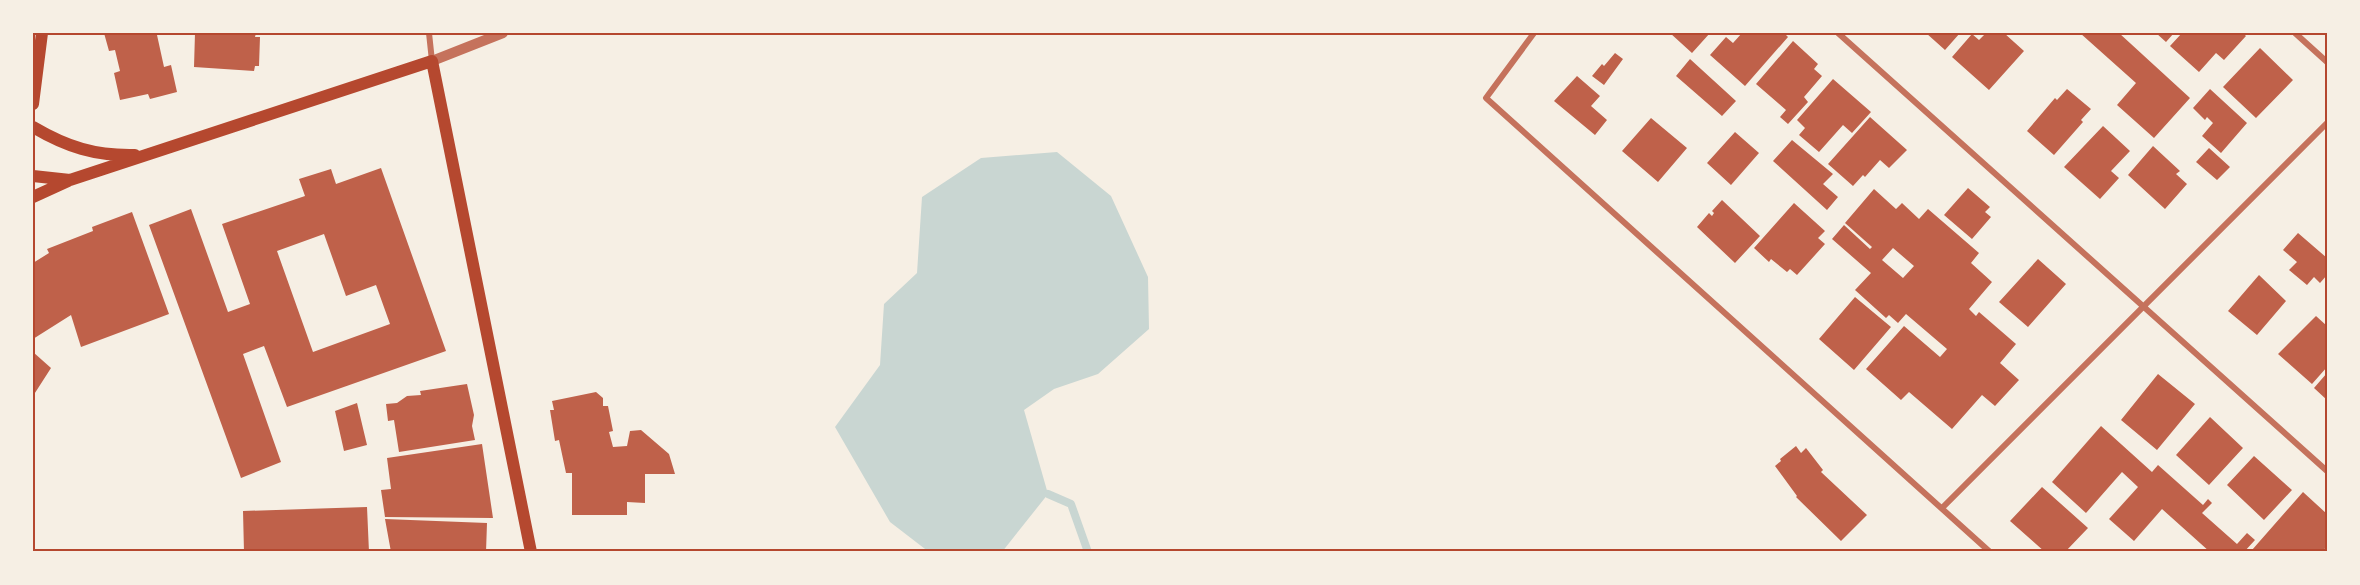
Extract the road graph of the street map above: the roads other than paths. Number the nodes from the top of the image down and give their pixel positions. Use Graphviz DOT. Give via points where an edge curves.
graph roads {
  1 [pos="42,33"];
  2 [pos="429,33"];
  3 [pos="503,33"];
  4 [pos="1534,33"];
  5 [pos="1838,33"];
  6 [pos="2295,33"];
  7 [pos="432,61"];
  8 [pos="2327,62"];
  9 [pos="33,104"];
  10 [pos="2327,123"];
  11 [pos="33,127"];
  12 [pos="148,154"];
  13 [pos="33,176"];
  14 [pos="70,180"];
  15 [pos="33,197"];
  16 [pos="2144,307"];
  17 [pos="2327,471"];
  18 [pos="1942,508"];
  19 [pos="531,552"];
  20 [pos="1990,552"];
  1 -- 9 [label="main road"];
  2 -- 7 [label="street"];
  3 -- 7 [label="street"];
  4 -- 18 [label="street" via="1486,98"];
  5 -- 16 [label="street"];
  6 -- 8 [label="street"];
  7 -- 12 [label="main road"];
  7 -- 19 [label="main road"];
  10 -- 16 [label="street"];
  11 -- 12 [label="main road" via="88,152"];
  12 -- 14 [label="main road"];
  13 -- 14 [label="main road"];
  14 -- 15 [label="main road"];
  16 -- 17 [label="street"];
  16 -- 18 [label="street"];
  18 -- 20 [label="street"];
}
